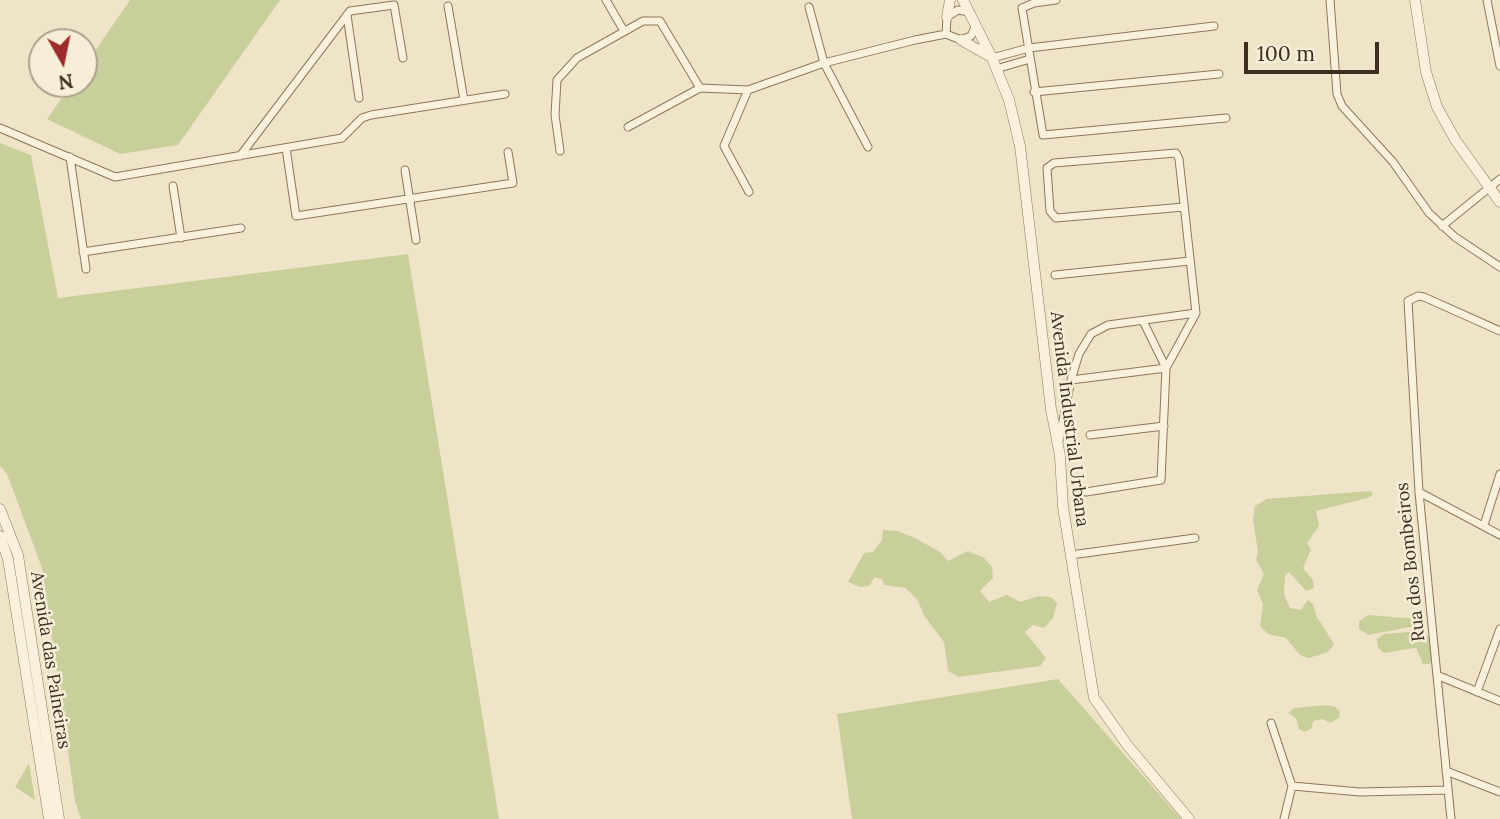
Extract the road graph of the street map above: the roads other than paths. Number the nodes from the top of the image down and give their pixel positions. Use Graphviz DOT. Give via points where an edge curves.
graph roads {
  1 [pos="606,0"];
  2 [pos="950,0"];
  3 [pos="963,0"];
  4 [pos="1056,0"];
  5 [pos="1330,0"];
  6 [pos="1415,0"];
  7 [pos="1487,0"];
  8 [pos="448,6"];
  9 [pos="809,7"];
  10 [pos="970,12"];
  11 [pos="346,16"];
  12 [pos="947,17"];
  13 [pos="976,25"];
  14 [pos="1214,26"];
  15 [pos="624,31"];
  16 [pos="946,34"];
  17 [pos="961,40"];
  18 [pos="1029,48"];
  19 [pos="403,58"];
  20 [pos="992,58"];
  21 [pos="1030,59"];
  22 [pos="824,64"];
  23 [pos="1500,66"];
  24 [pos="996,69"];
  25 [pos="1219,74"];
  26 [pos="700,88"];
  27 [pos="748,90"];
  28 [pos="1034,92"];
  29 [pos="505,94"];
  30 [pos="359,98"];
  31 [pos="464,100"];
  32 [pos="1226,118"];
  33 [pos="628,127"];
  34 [pos="0,128"];
  35 [pos="868,147"];
  36 [pos="286,148"];
  37 [pos="560,151"];
  38 [pos="508,152"];
  39 [pos="239,156"];
  40 [pos="70,157"];
  41 [pos="405,170"];
  42 [pos="1500,179"];
  43 [pos="173,186"];
  44 [pos="1489,187"];
  45 [pos="749,192"];
  46 [pos="409,198"];
  47 [pos="1500,202"];
  48 [pos="1184,207"];
  49 [pos="1442,226"];
  50 [pos="241,228"];
  51 [pos="181,238"];
  52 [pos="416,240"];
  53 [pos="83,252"];
  54 [pos="1190,261"];
  55 [pos="1500,267"];
  56 [pos="86,269"];
  57 [pos="1055,275"];
  58 [pos="1196,313"];
  59 [pos="1143,321"];
  60 [pos="1500,331"];
  61 [pos="1166,368"];
  62 [pos="1071,380"];
  63 [pos="1066,410"];
  64 [pos="1053,416"];
  65 [pos="1164,426"];
  66 [pos="1090,435"];
  67 [pos="1058,447"];
  68 [pos="1500,474"];
  69 [pos="1086,492"];
  70 [pos="1419,492"];
  71 [pos="0,509"];
  72 [pos="1484,525"];
  73 [pos="1500,535"];
  74 [pos="0,536"];
  75 [pos="1195,538"];
  76 [pos="1071,555"];
  77 [pos="1500,629"];
  78 [pos="1439,676"];
  79 [pos="1477,692"];
  80 [pos="1500,702"];
  81 [pos="1271,723"];
  82 [pos="1446,771"];
  83 [pos="1292,786"];
  84 [pos="1448,790"];
  85 [pos="1500,792"];
  86 [pos="1189,818"];
  87 [pos="49,819"];
  88 [pos="58,819"];
  89 [pos="1284,819"];
  90 [pos="1451,819"];
  1 -- 15 [label="street"];
  2 -- 12 [label="street"];
  3 -- 10 [label="street, Avenida Industrial Urbana"];
  4 -- 18 [label="street" via="1022,8"];
  5 -- 49 [label="street" via="1339,100"];
  6 -- 44 [label="street" via="1423,60 1437,107"];
  7 -- 23 [label="street"];
  8 -- 31 [label="street"];
  9 -- 22 [label="street"];
  10 -- 12 [label="street" via="958,10"];
  10 -- 13 [label="street, Avenida Industrial Urbana"];
  11 -- 19 [label="street" via="350,11 394,5"];
  11 -- 30 [label="street"];
  11 -- 39 [label="street"];
  12 -- 16 [label="street"];
  13 -- 17 [label="street" via="971,36"];
  13 -- 20 [label="street, Avenida Industrial Urbana"];
  14 -- 18 [label="street"];
  15 -- 26 [label="street" via="648,19 660,21"];
  15 -- 37 [label="street" via="577,58 557,80"];
  16 -- 17 [label="street"];
  16 -- 22 [label="street"];
  17 -- 20 [label="street"];
  18 -- 20 [label="street"];
  18 -- 21 [label="street"];
  20 -- 24 [label="street, Avenida Industrial Urbana"];
  21 -- 24 [label="street"];
  21 -- 28 [label="street"];
  22 -- 27 [label="street"];
  22 -- 35 [label="street"];
  24 -- 64 [label="street, Avenida Industrial Urbana" via="1020,146"];
  25 -- 28 [label="street"];
  26 -- 27 [label="street"];
  26 -- 33 [label="street"];
  27 -- 45 [label="street" via="724,146"];
  28 -- 32 [label="street" via="1041,132 1046,136"];
  29 -- 31 [label="street"];
  31 -- 36 [label="street" via="371,115 342,138"];
  34 -- 40 [label="street"];
  36 -- 39 [label="street"];
  36 -- 46 [label="street" via="296,216"];
  38 -- 46 [label="street" via="513,183"];
  39 -- 40 [label="street" via="115,177"];
  40 -- 53 [label="street"];
  41 -- 46 [label="street"];
  42 -- 44 [label="street"];
  43 -- 51 [label="street"];
  44 -- 47 [label="street"];
  44 -- 49 [label="street"];
  46 -- 52 [label="street"];
  48 -- 48 [label="street" via="1176,153 1047,167 1050,211 1056,218"];
  48 -- 54 [label="street"];
  49 -- 55 [label="street"];
  50 -- 51 [label="street"];
  51 -- 53 [label="street"];
  53 -- 56 [label="street"];
  54 -- 57 [label="street"];
  54 -- 58 [label="street"];
  58 -- 59 [label="street"];
  58 -- 61 [label="street"];
  59 -- 61 [label="street"];
  59 -- 62 [label="street" via="1108,325 1091,334"];
  60 -- 70 [label="street, Rua dos Bombeiros" via="1420,295 1408,301"];
  61 -- 62 [label="street"];
  61 -- 65 [label="street"];
  62 -- 63 [label="street"];
  63 -- 64 [label="street"];
  63 -- 67 [label="street"];
  64 -- 67 [label="street, Avenida Industrial Urbana"];
  65 -- 66 [label="street"];
  65 -- 69 [label="street" via="1161,481"];
  67 -- 76 [label="street, Avenida Industrial Urbana"];
  68 -- 72 [label="street"];
  70 -- 72 [label="street"];
  70 -- 78 [label="street, Rua dos Bombeiros"];
  71 -- 88 [label="street, Avenida das Palneiras" via="18,555"];
  72 -- 73 [label="street"];
  74 -- 87 [label="street, Avenida das Palneiras" via="8,559"];
  75 -- 76 [label="street"];
  76 -- 86 [label="street, Avenida Industrial Urbana" via="1094,698"];
  77 -- 79 [label="street"];
  78 -- 79 [label="street"];
  78 -- 82 [label="street, Rua dos Bombeiros"];
  79 -- 80 [label="street"];
  81 -- 83 [label="street"];
  82 -- 84 [label="street, Rua dos Bombeiros"];
  82 -- 85 [label="street"];
  83 -- 84 [label="street" via="1360,792"];
  83 -- 89 [label="street"];
  84 -- 90 [label="street, Rua dos Bombeiros"];
}
